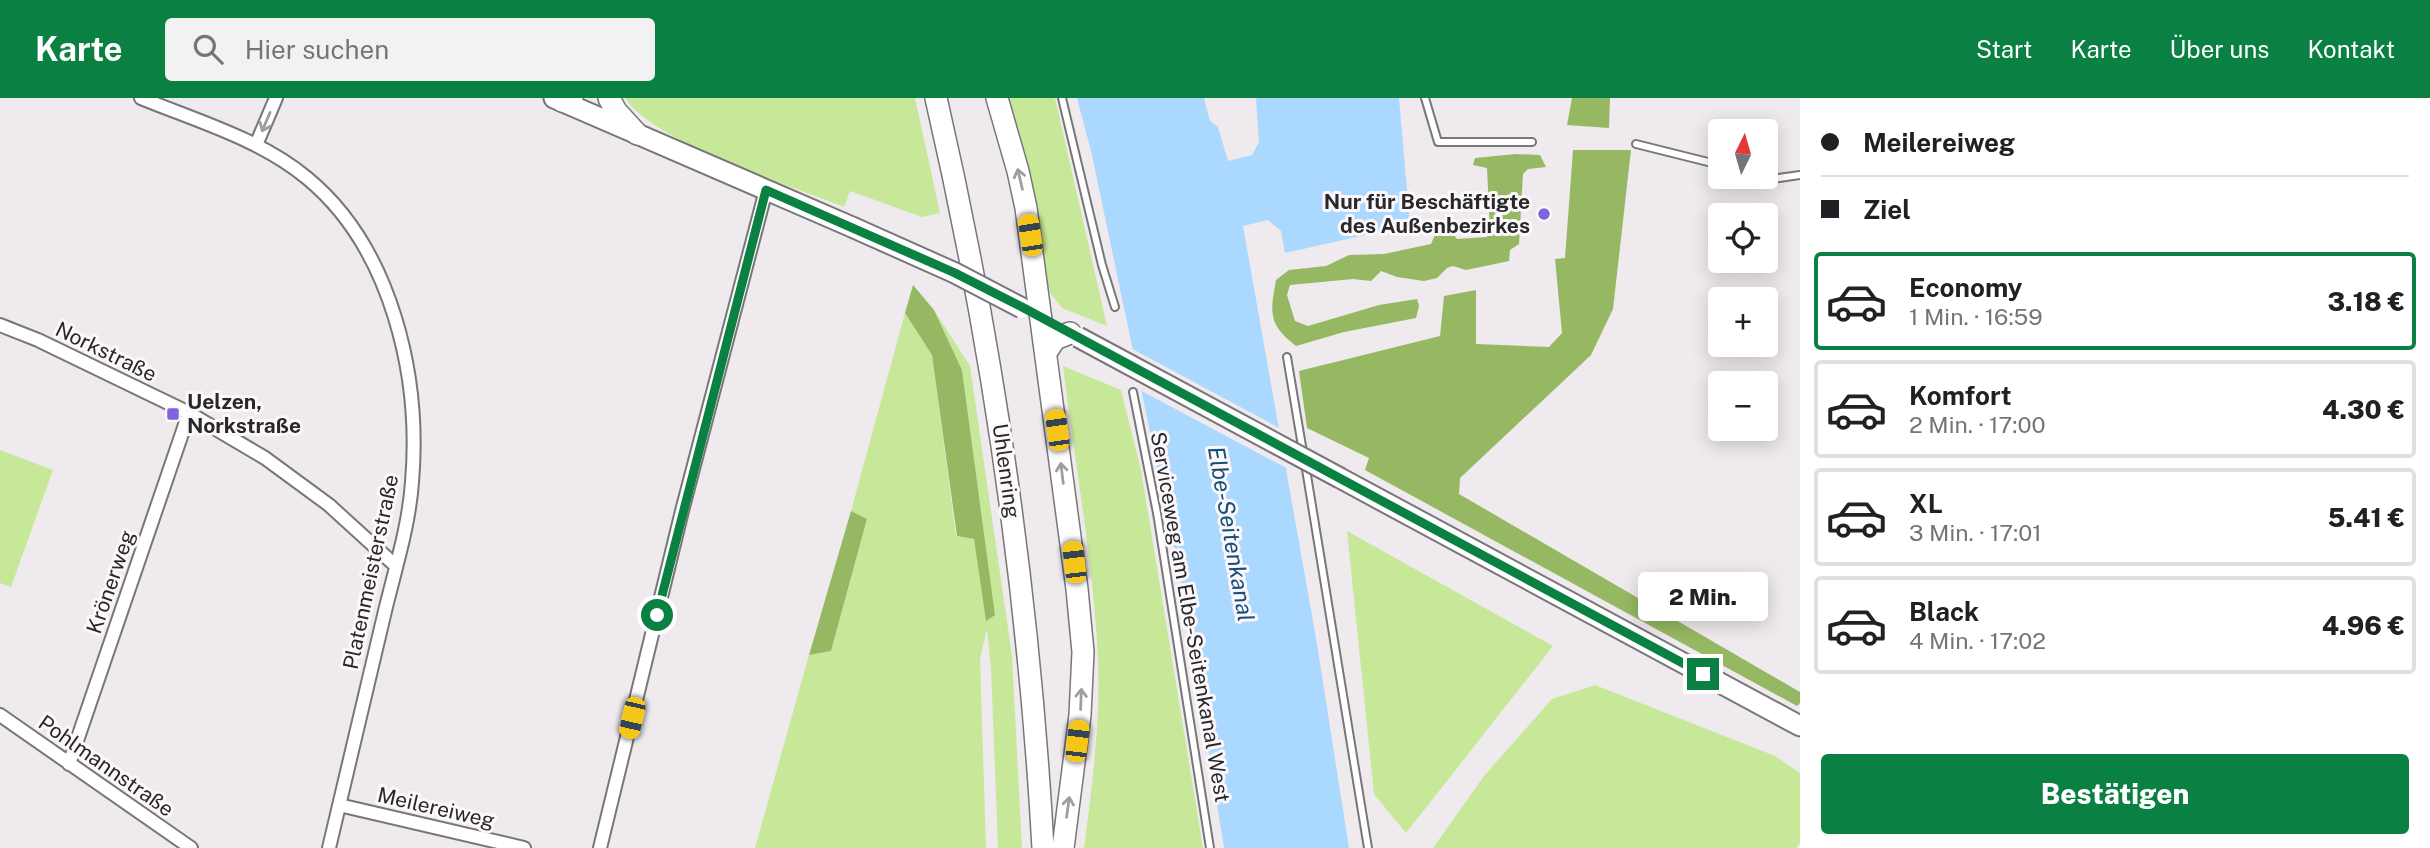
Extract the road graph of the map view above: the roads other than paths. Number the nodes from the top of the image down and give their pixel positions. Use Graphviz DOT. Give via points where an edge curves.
graph roads {
  1 [pos="141,98"];
  2 [pos="276,98"];
  3 [pos="609,98"];
  4 [pos="936,98"];
  5 [pos="997,98"];
  6 [pos="1062,98"];
  7 [pos="1425,98"];
  8 [pos="563,99"];
  9 [pos="636,134"];
  10 [pos="1532,142"];
  11 [pos="1636,144"];
  12 [pos="256,145"];
  13 [pos="1708,162"];
  14 [pos="1800,175"];
  15 [pos="1778,178"];
  16 [pos="766,190"];
  17 [pos="1115,307"];
  18 [pos="1043,318"];
  19 [pos="0,325"];
  20 [pos="1074,335"];
  21 [pos="1047,351"];
  22 [pos="1287,357"];
  23 [pos="1133,393"];
  24 [pos="189,413"];
  25 [pos="396,566"];
  26 [pos="0,715"];
  27 [pos="1800,726"];
  28 [pos="69,764"];
  29 [pos="339,805"];
  30 [pos="191,848"];
  31 [pos="329,848"];
  32 [pos="524,848"];
  33 [pos="600,848"];
  34 [pos="1043,848"];
  35 [pos="1063,848"];
  36 [pos="1210,848"];
  37 [pos="1368,848"];
  1 -- 12 [label="street, Platenmeisterstraße"];
  2 -- 12 [label="street, one-way"];
  3 -- 9 [label="highway"];
  4 -- 34 [label="highway, Uhlenring" via="971,263 1007,476 1030,664"];
  18 -- 5 [label="highway, one-way" via="1026,208"];
  6 -- 17 [label="lane"];
  7 -- 10 [label="lane" via="1438,142"];
  8 -- 9 [label="main road"];
  9 -- 16 [label="main road"];
  11 -- 13 [label="lane"];
  12 -- 25 [label="street, Platenmeisterstraße" via="292,167 338,209 371,260 395,323 408,378 414,457 409,509"];
  14 -- 15 [label="lane"];
  16 -- 18 [label="main road, bridge" via="955,273"];
  16 -- 33 [label="street"];
  18 -- 20 [label="main road"];
  18 -- 21 [label="highway"];
  19 -- 24 [label="street, Norkstraße"];
  20 -- 21 [label="highway" via="1055,339"];
  20 -- 27 [label="main road, bridge"];
  35 -- 21 [label="highway, one-way" via="1083,652"];
  22 -- 37 [label="lane"];
  23 -- 36 [label="lane, Serviceweg am Elbe-Seitenkanal West"];
  24 -- 25 [label="street, Norkstraße" via="265,458 329,505"];
  24 -- 28 [label="street, Krönerweg"];
  25 -- 29 [label="street, Platenmeisterstraße"];
  26 -- 28 [label="street, Pohlmannstraße"];
  28 -- 30 [label="street, Pohlmannstraße"];
  29 -- 31 [label="street, Platenmeisterstraße"];
  29 -- 32 [label="street, Meilereiweg"];
}
